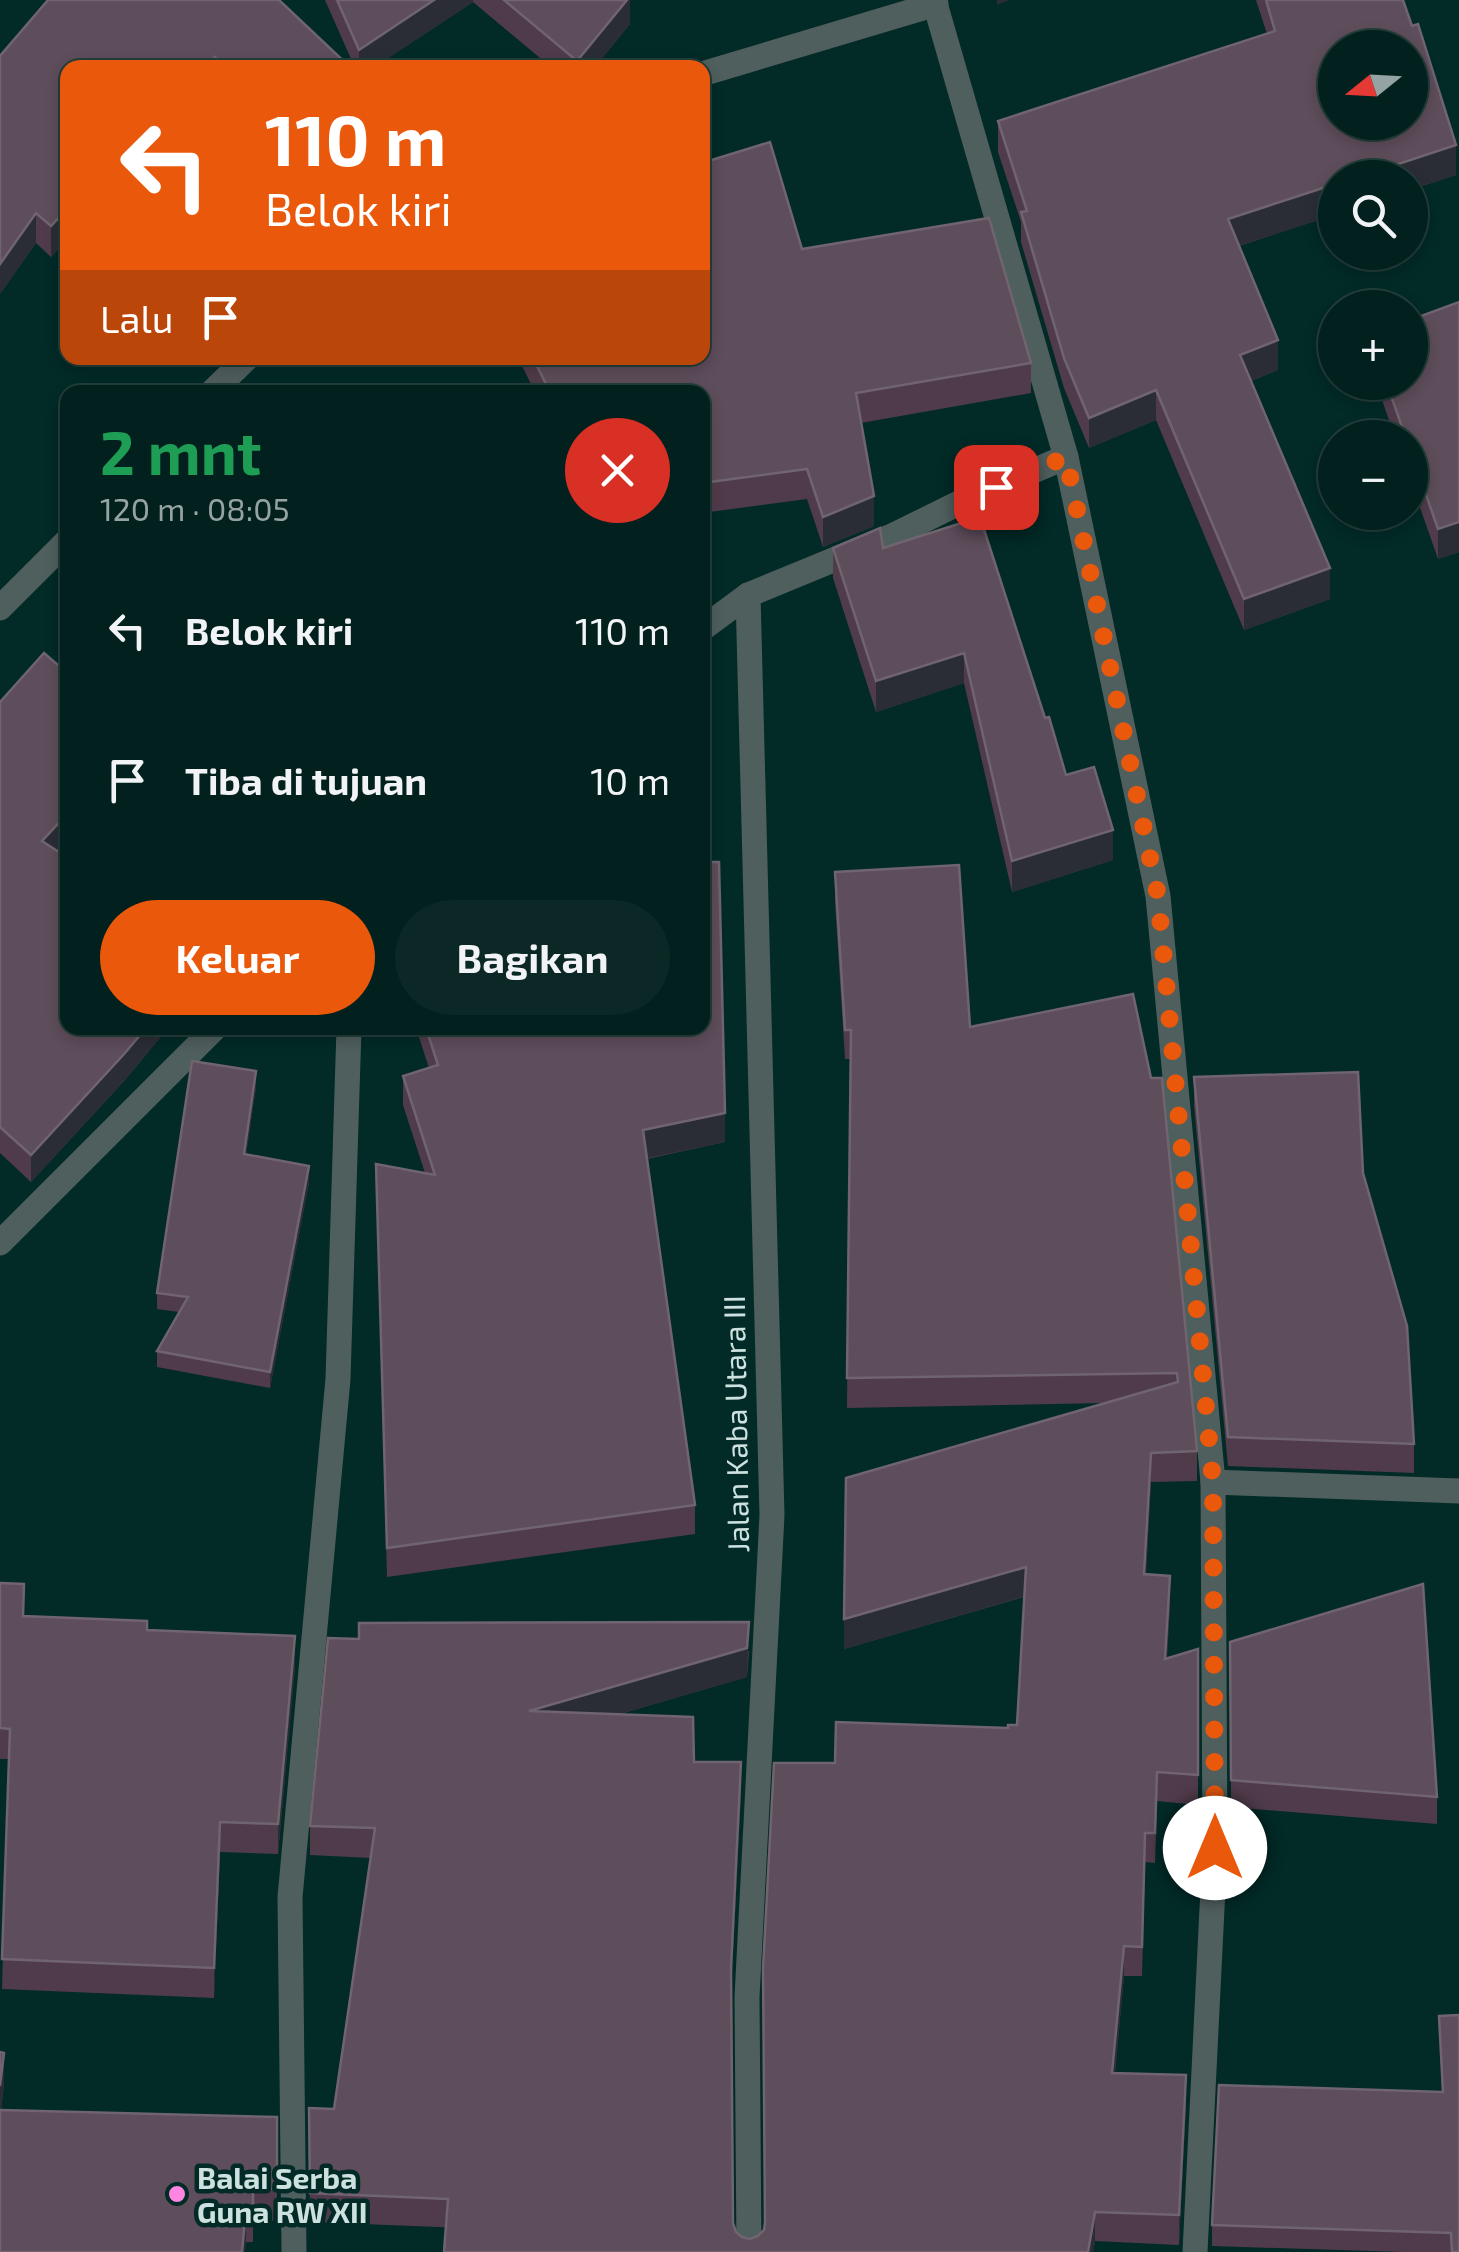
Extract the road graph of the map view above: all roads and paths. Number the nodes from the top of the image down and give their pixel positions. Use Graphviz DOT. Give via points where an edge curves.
graph roads {
  1 [pos="935,2"];
  2 [pos="710,72"];
  3 [pos="240,365"];
  4 [pos="219,385"];
  5 [pos="1066,457"];
  6 [pos="60,548"];
  7 [pos="748,595"];
  8 [pos="0,608"];
  9 [pos="710,624"];
  10 [pos="208,1035"];
  11 [pos="349,1035"];
  12 [pos="0,1243"];
  13 [pos="1213,1482"];
  14 [pos="1459,1491"];
  15 [pos="294,2252"];
  16 [pos="749,2252"];
  17 [pos="1195,2252"];
  1 -- 2 [label="street"];
  1 -- 5 [label="street"];
  3 -- 4 [label="street"];
  5 -- 7 [label="street"];
  5 -- 13 [label="street" via="1158,896"];
  6 -- 8 [label="street"];
  7 -- 9 [label="street"];
  7 -- 16 [label="street, Jalan Kaba Utara III" via="772,1514 747,1997"];
  10 -- 12 [label="street"];
  11 -- 15 [label="street" via="338,1380 290,1897"];
  13 -- 14 [label="street"];
  13 -- 17 [label="street" via="1215,1848"];
}
